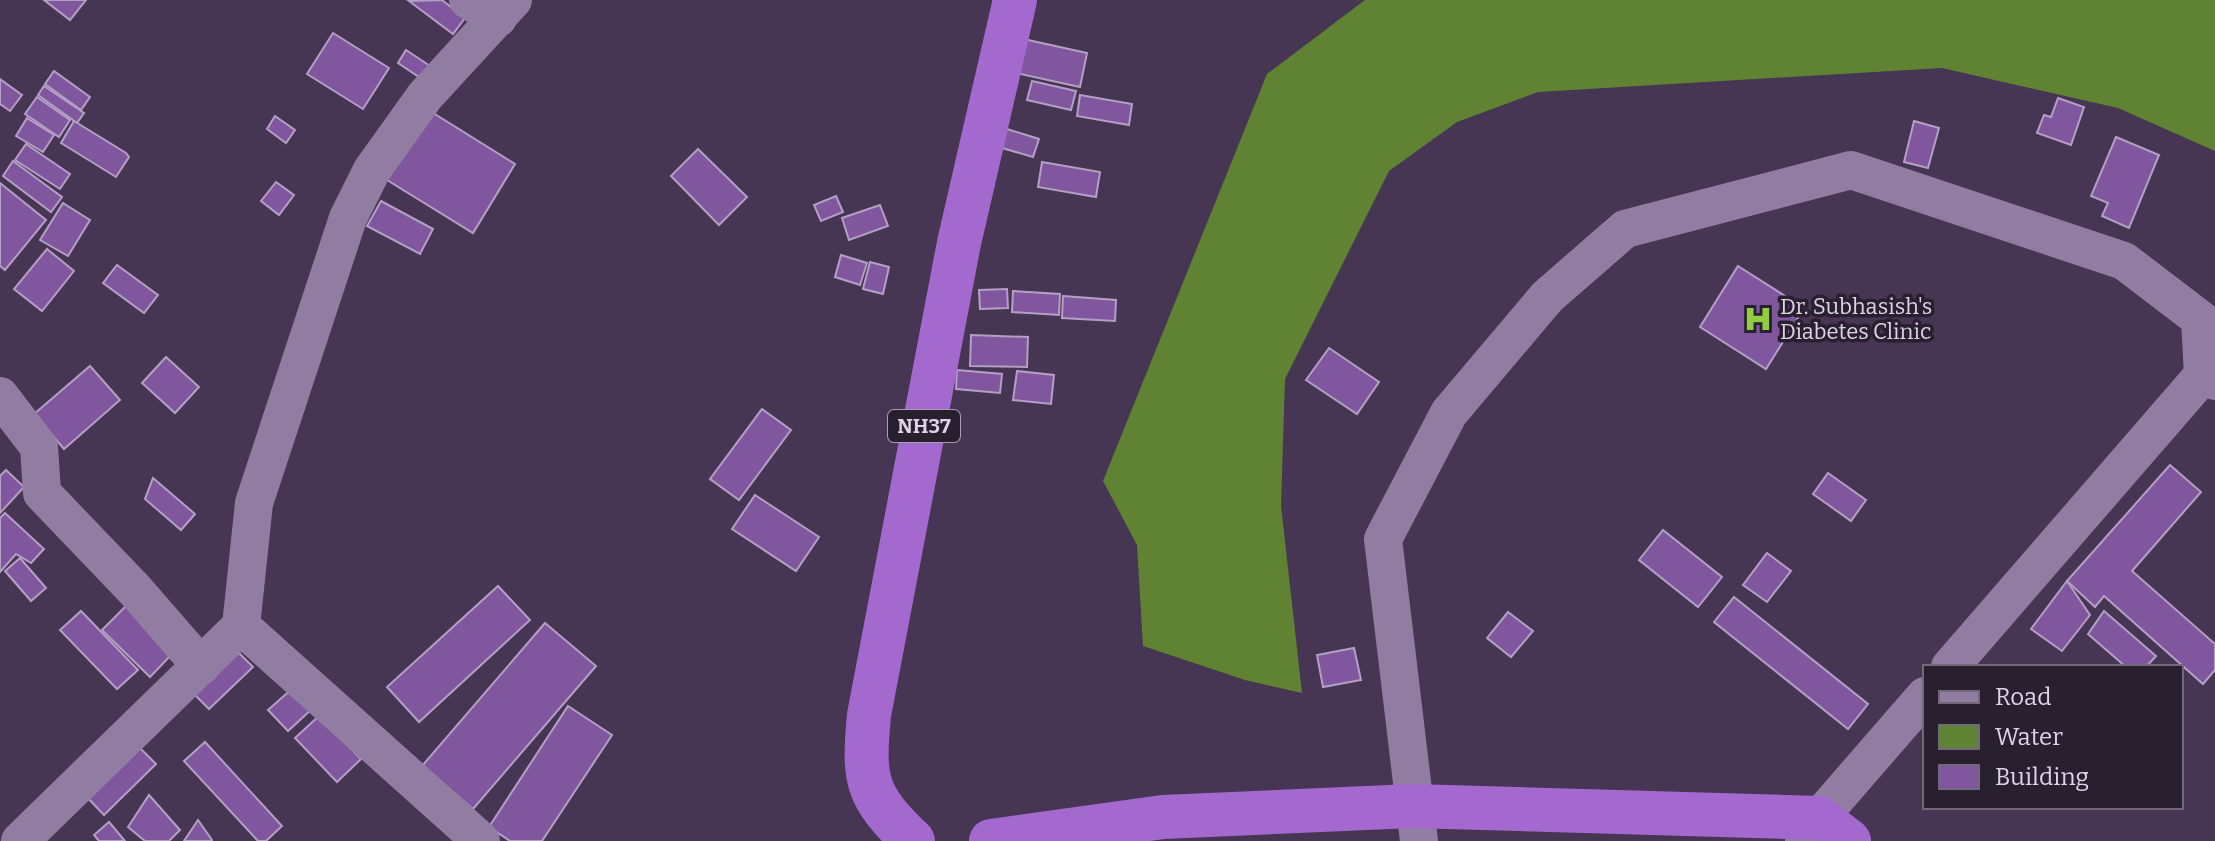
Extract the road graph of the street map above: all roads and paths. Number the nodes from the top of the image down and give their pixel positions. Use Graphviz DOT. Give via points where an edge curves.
graph roads {
  1 [pos="1015,0"];
  2 [pos="493,6"];
  3 [pos="2209,378"];
  4 [pos="0,396"];
  5 [pos="241,626"];
  6 [pos="1952,665"];
  7 [pos="201,666"];
  8 [pos="1923,699"];
  9 [pos="1415,824"];
  10 [pos="1824,833"];
  11 [pos="20,841"];
  12 [pos="481,841"];
  13 [pos="913,841"];
  14 [pos="991,841"];
  1 -- 13 [label="highway, NH37" via="959,243 869,715 865,756 870,787 880,808"];
  2 -- 5 [label="street" via="372,170 348,218 254,503"];
  3 -- 6 [label="street"];
  3 -- 9 [label="street" via="2200,319 2124,261 1851,170 1625,229 1547,297 1449,413 1383,539"];
  4 -- 7 [label="street" via="39,447 42,493"];
  5 -- 7 [label="street"];
  5 -- 12 [label="street"];
  7 -- 11 [label="street"];
  8 -- 10 [label="street"];
  9 -- 10 [label="highway"];
  9 -- 14 [label="highway" via="1163,817"];
}
